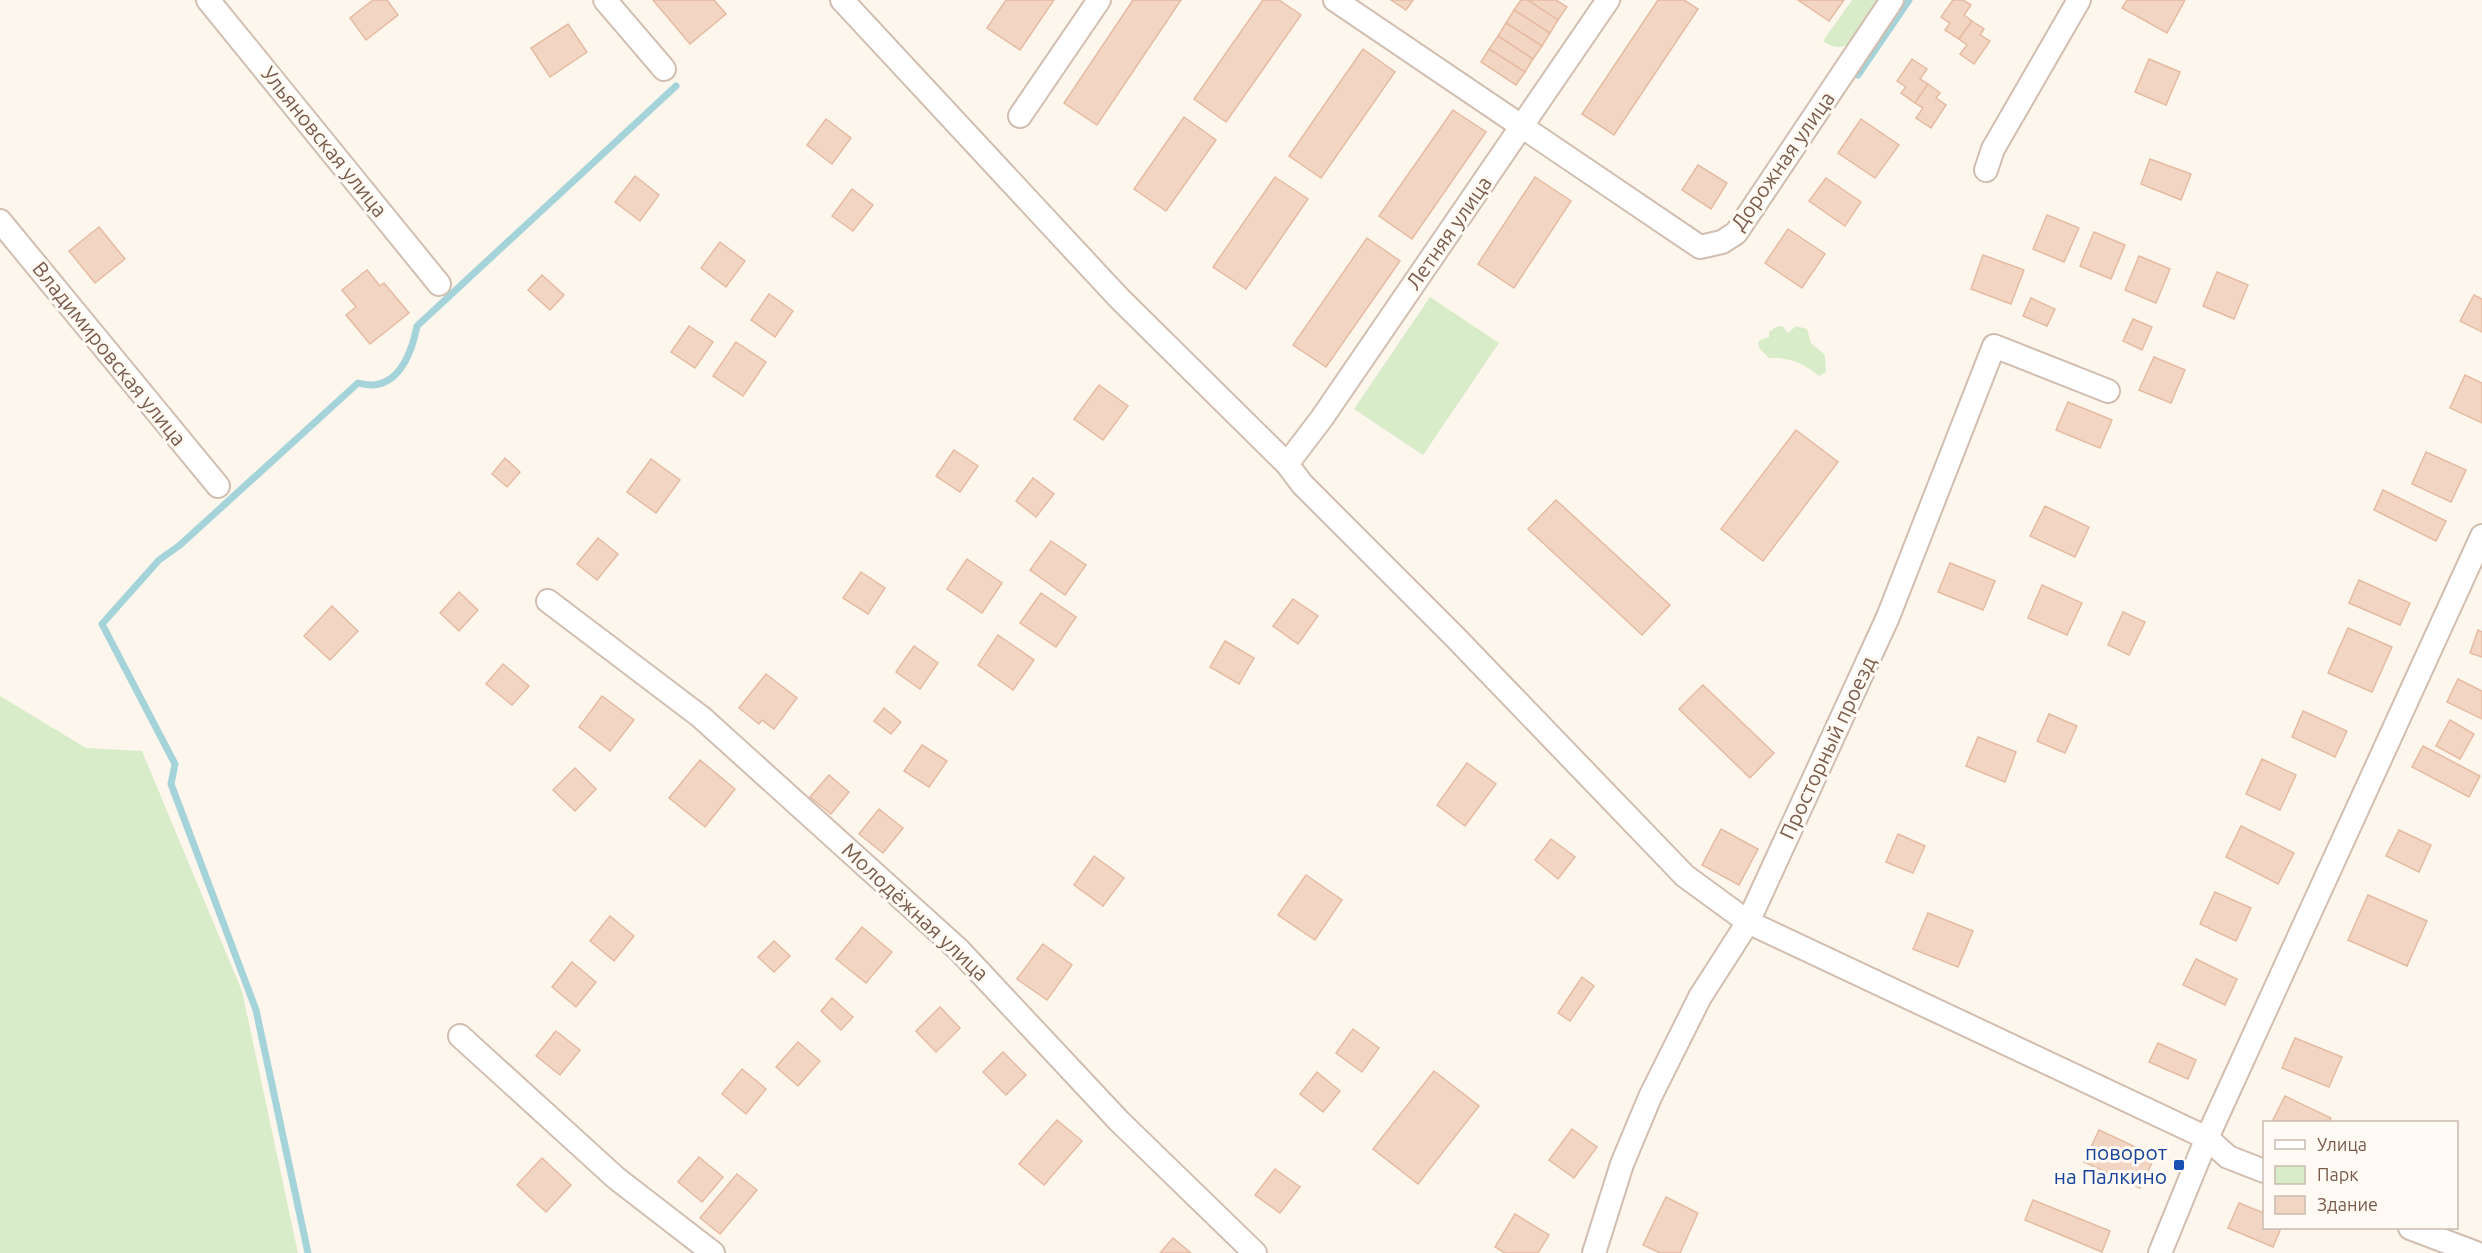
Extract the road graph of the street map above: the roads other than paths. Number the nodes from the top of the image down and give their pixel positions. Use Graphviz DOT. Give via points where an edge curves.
graph roads {
  1 [pos="208,0"];
  2 [pos="605,0"];
  3 [pos="842,0"];
  4 [pos="1099,0"];
  5 [pos="1335,0"];
  6 [pos="1608,0"];
  7 [pos="1892,0"];
  8 [pos="2079,0"];
  9 [pos="664,69"];
  10 [pos="1020,116"];
  11 [pos="1522,127"];
  12 [pos="1986,170"];
  13 [pos="0,221"];
  14 [pos="439,284"];
  15 [pos="2108,391"];
  16 [pos="1287,464"];
  17 [pos="218,486"];
  18 [pos="2482,536"];
  19 [pos="548,601"];
  20 [pos="1748,922"];
  21 [pos="460,1036"];
  22 [pos="2207,1138"];
  23 [pos="2263,1170"];
  24 [pos="2415,1229"];
  25 [pos="713,1253"];
  26 [pos="1255,1253"];
  27 [pos="1594,1253"];
  28 [pos="2160,1253"];
  29 [pos="2476,1253"];
  1 -- 14 [label="street, Ульяновская улица"];
  2 -- 9 [label="street"];
  3 -- 16 [label="street" via="1118,297"];
  4 -- 10 [label="street"];
  5 -- 11 [label="street, Дорожная улица"];
  6 -- 11 [label="street, Летняя улица"];
  7 -- 11 [label="street, Дорожная улица" via="1736,232 1722,242 1700,247"];
  8 -- 12 [label="street" via="1993,149"];
  11 -- 16 [label="street, Летняя улица"];
  13 -- 17 [label="street, Владимировская улица"];
  15 -- 20 [label="street, Просторный проезд" via="1994,346 1888,617"];
  16 -- 20 [label="street" via="1302,484 1684,876"];
  18 -- 22 [label="street"];
  19 -- 26 [label="street, Молодёжная улица" via="701,717 959,950 1119,1121"];
  20 -- 22 [label="street"];
  20 -- 27 [label="street, Просторный проезд" via="1700,997 1650,1097 1622,1164"];
  21 -- 25 [label="street" via="616,1178"];
  22 -- 23 [label="street" via="2228,1157"];
  22 -- 28 [label="street"];
  24 -- 29 [label="street"];
}
